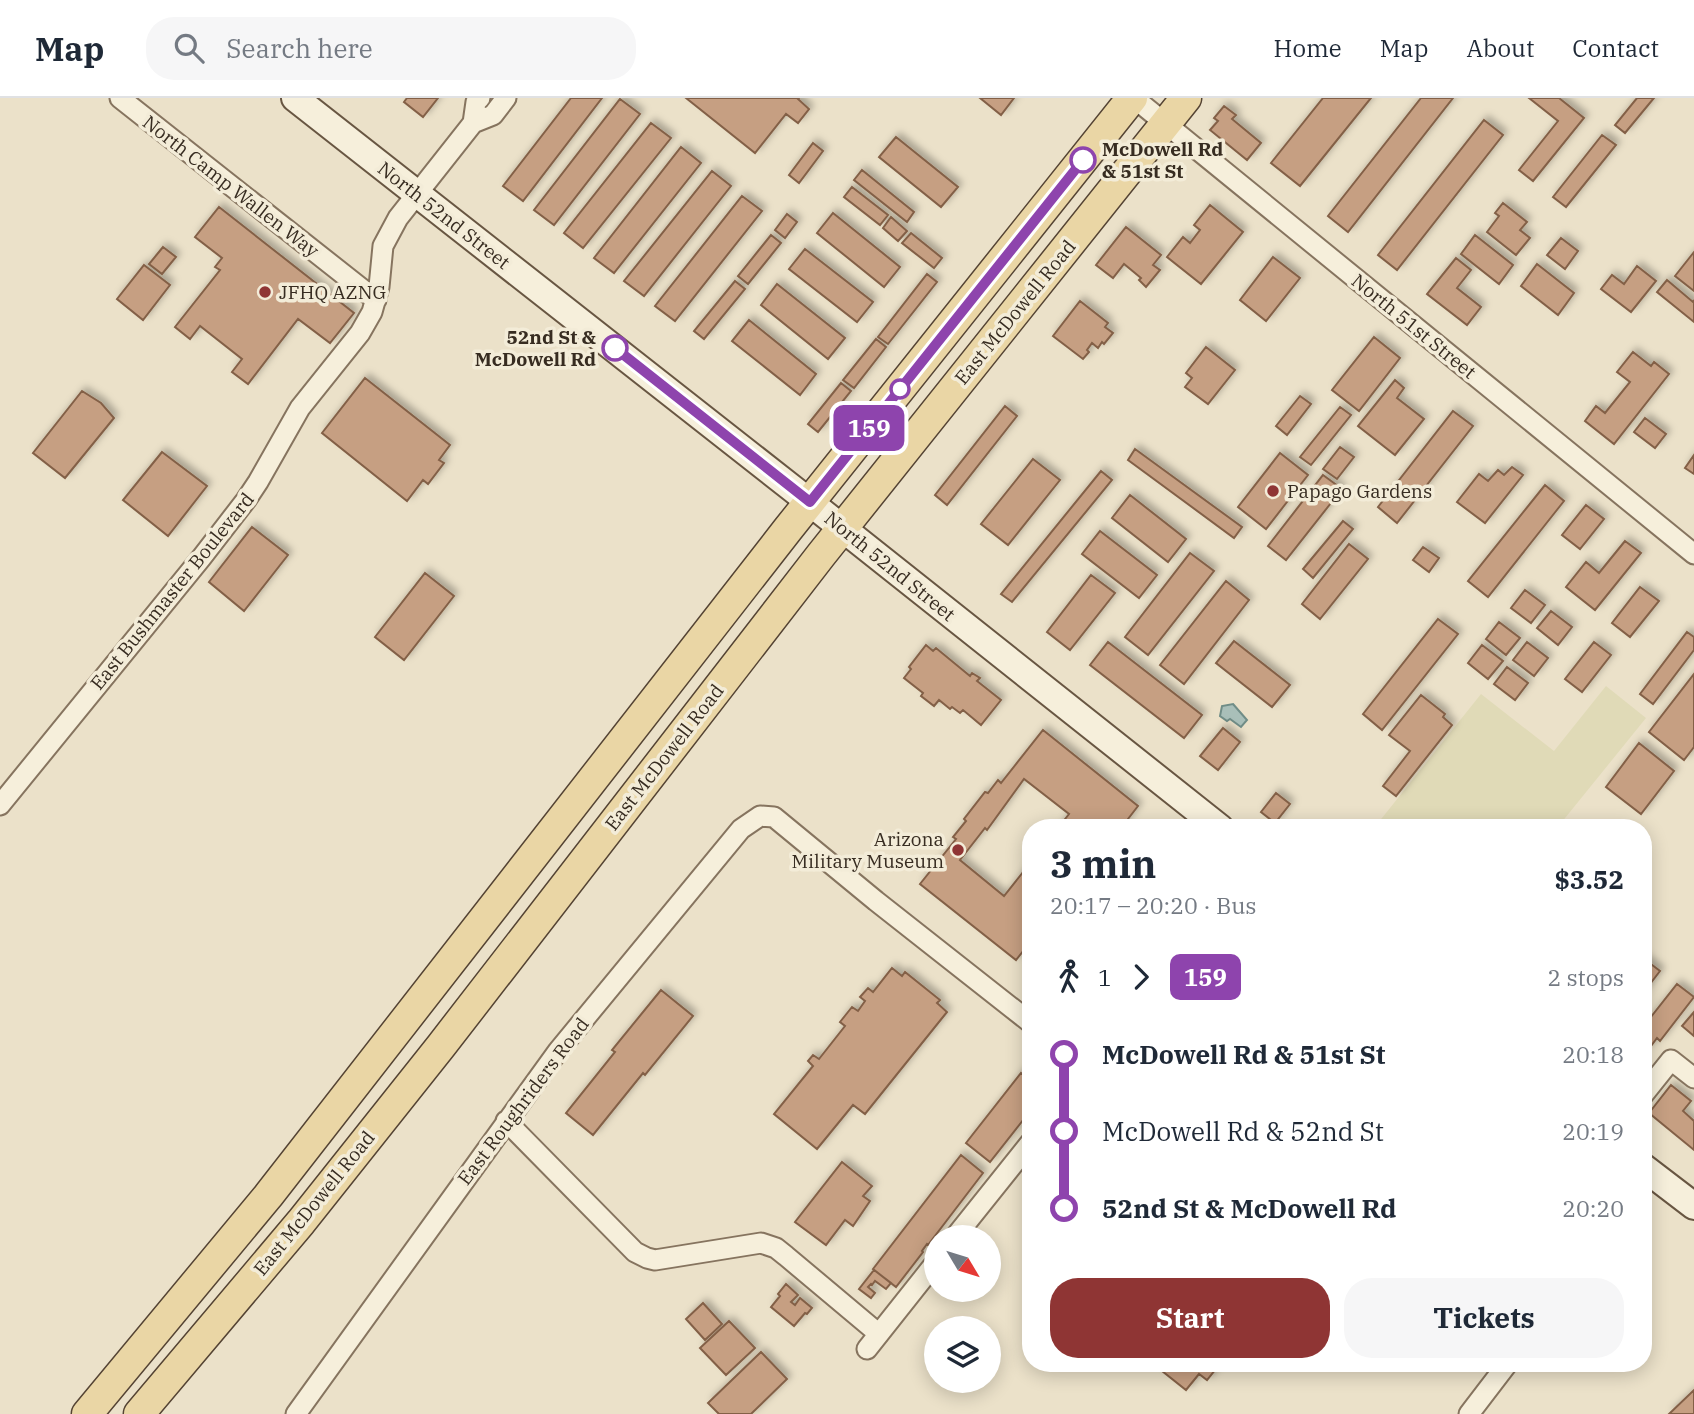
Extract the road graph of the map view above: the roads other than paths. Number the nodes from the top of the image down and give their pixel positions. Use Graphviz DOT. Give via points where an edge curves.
graph roads {
  1 [pos="120,98"];
  2 [pos="295,98"];
  3 [pos="480,98"];
  4 [pos="506,98"];
  5 [pos="1133,98"];
  6 [pos="1186,98"];
  7 [pos="472,124"];
  8 [pos="1165,124"];
  9 [pos="417,193"];
  10 [pos="376,300"];
  11 [pos="810,502"];
  12 [pos="842,528"];
  13 [pos="1694,554"];
  14 [pos="0,804"];
  15 [pos="1209,819"];
  16 [pos="1022,1016"];
  17 [pos="1694,1078"];
  18 [pos="1652,1084"];
  19 [pos="506,1121"];
  20 [pos="1022,1153"];
  21 [pos="1652,1180"];
  22 [pos="1694,1206"];
  23 [pos="965,1225"];
  24 [pos="924,1277"];
  25 [pos="1497,1372"];
  26 [pos="87,1414"];
  27 [pos="139,1414"];
  28 [pos="296,1414"];
  29 [pos="1469,1414"];
  1 -- 10 [label="street, North Camp Wallen Way"];
  2 -- 9 [label="main road, North 52nd Street"];
  3 -- 7 [label="street"];
  4 -- 7 [label="street" via="493,115"];
  5 -- 8 [label="street, North 51st Street"];
  5 -- 11 [label="main road"];
  6 -- 8 [label="main road, East McDowell Road"];
  7 -- 9 [label="street, East Bushmaster Boulevard"];
  8 -- 12 [label="main road, East McDowell Road"];
  8 -- 13 [label="street, North 51st Street"];
  9 -- 10 [label="street, East Bushmaster Boulevard" via="383,246"];
  9 -- 11 [label="main road, North 52nd Street"];
  10 -- 14 [label="street, East Bushmaster Boulevard" via="360,332 300,408 237,512"];
  11 -- 12 [label="main road, North 52nd Street"];
  11 -- 26 [label="main road" via="268,1196"];
  12 -- 15 [label="main road, North 52nd Street"];
  12 -- 27 [label="main road, East McDowell Road" via="301,1222"];
  16 -- 19 [label="street, East Roughriders Road" via="774,817 760,816 741,829"];
  17 -- 18 [label="street" via="1671,1060"];
  19 -- 24 [label="street" via="635,1252 647,1258 761,1242 776,1248 873,1342"];
  19 -- 28 [label="street, East Roughriders Road"];
  20 -- 23 [label="street"];
  21 -- 22 [label="main road"];
  25 -- 29 [label="street"];
}
